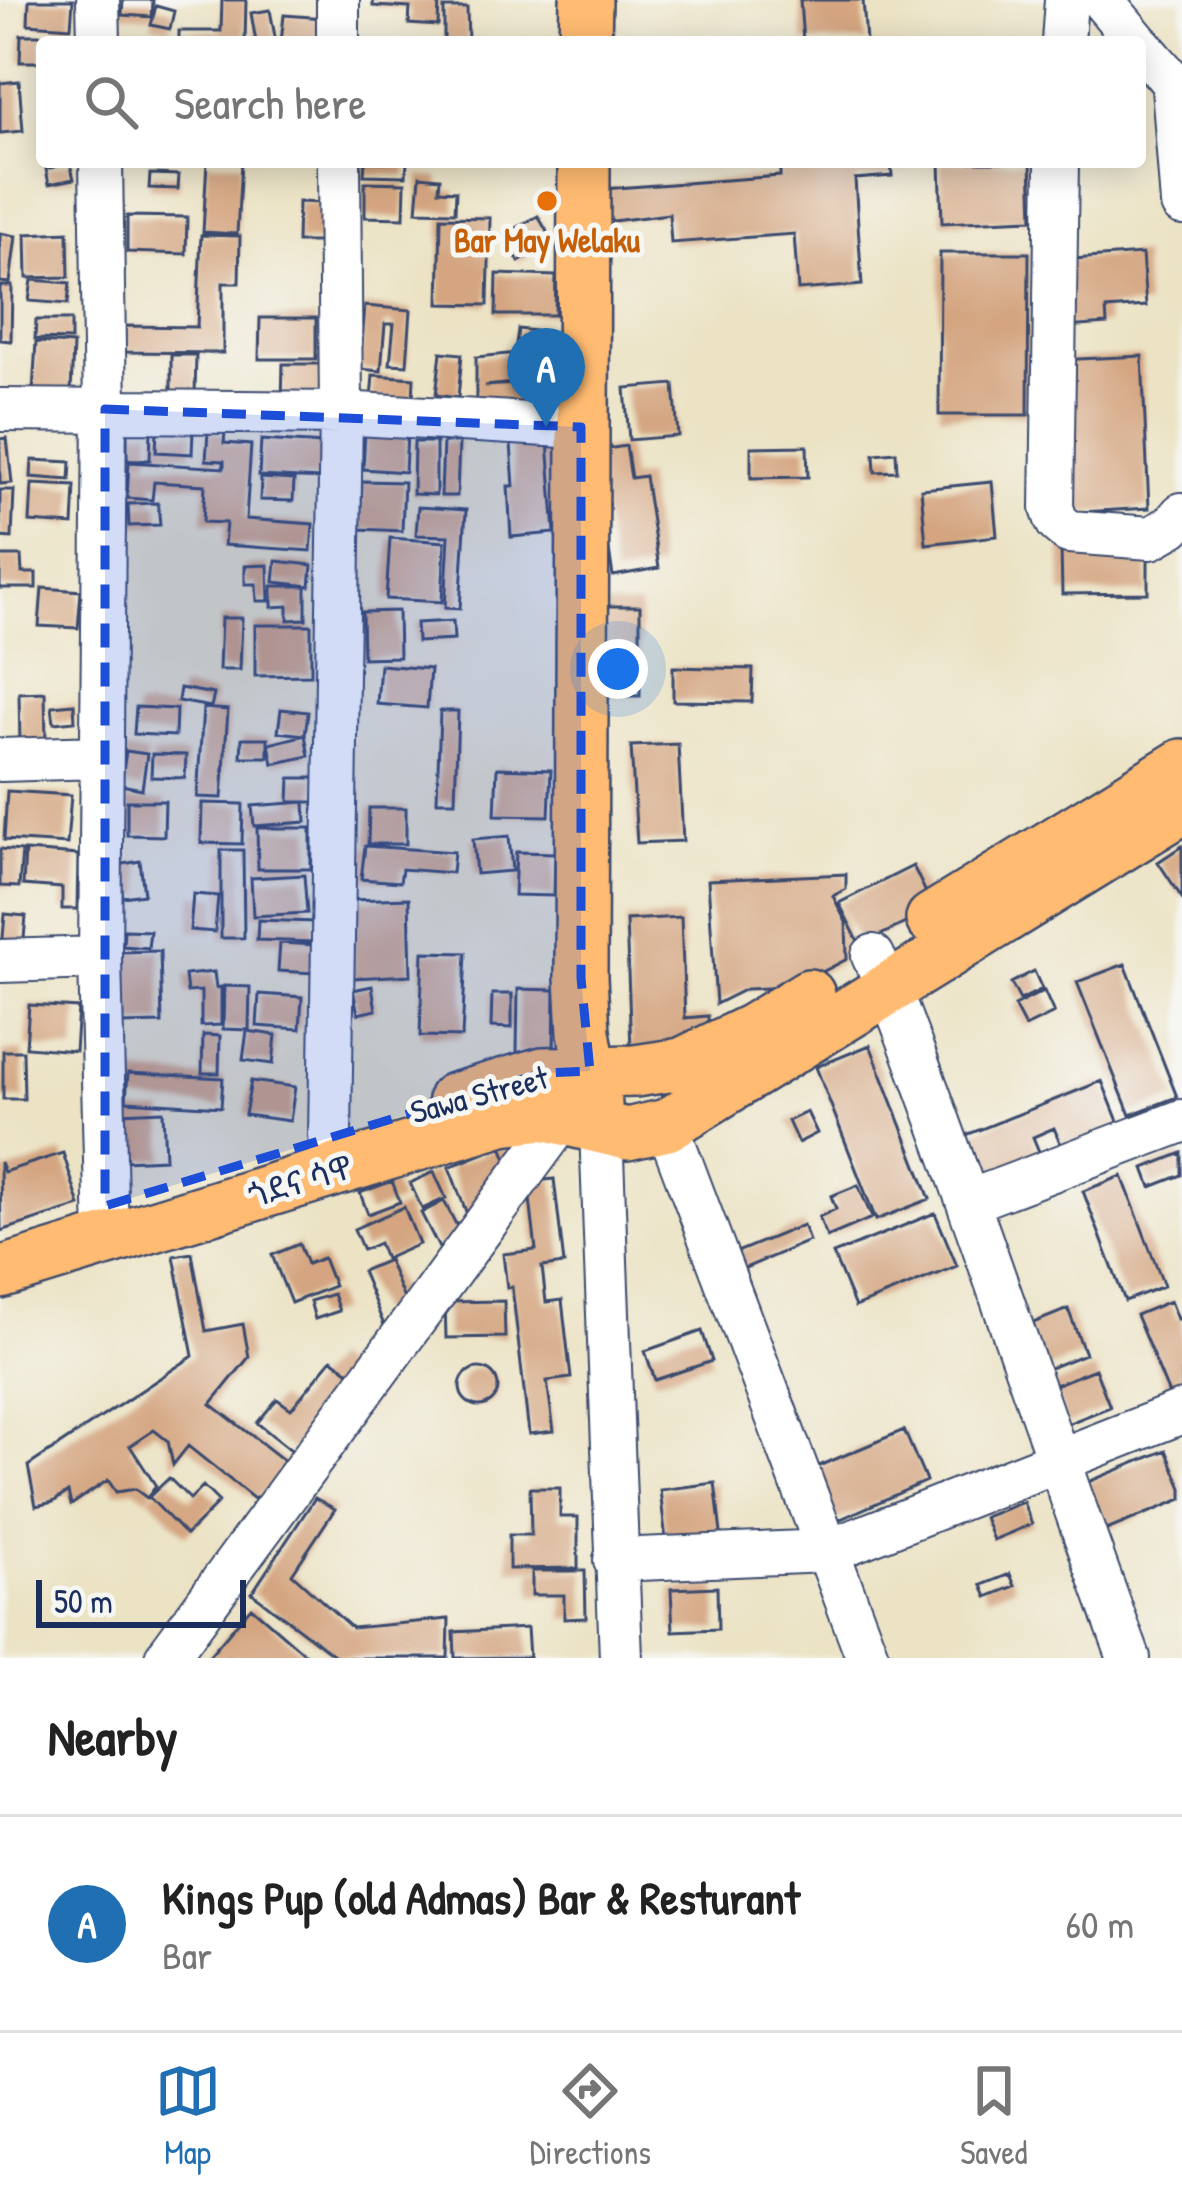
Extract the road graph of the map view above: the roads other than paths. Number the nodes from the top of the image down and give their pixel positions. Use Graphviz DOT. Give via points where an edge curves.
graph roads {
  1 [pos="98,0"];
  2 [pos="338,0"];
  3 [pos="586,0"];
  4 [pos="1066,0"];
  5 [pos="1102,0"];
  6 [pos="99,36"];
  7 [pos="338,36"];
  8 [pos="585,36"];
  9 [pos="1063,36"];
  10 [pos="1132,36"];
  11 [pos="1146,52"];
  12 [pos="1178,90"];
  13 [pos="101,168"];
  14 [pos="339,168"];
  15 [pos="584,168"];
  16 [pos="1057,168"];
  17 [pos="1182,204"];
  18 [pos="0,410"];
  19 [pos="105,410"];
  20 [pos="341,413"];
  21 [pos="580,427"];
  22 [pos="1182,514"];
  23 [pos="100,758"];
  24 [pos="0,760"];
  25 [pos="1182,765"];
  26 [pos="1182,808"];
  27 [pos="100,958"];
  28 [pos="0,961"];
  29 [pos="881,972"];
  30 [pos="590,1071"];
  31 [pos="1182,1121"];
  32 [pos="582,1124"];
  33 [pos="667,1125"];
  34 [pos="332,1153"];
  35 [pos="970,1201"];
  36 [pos="106,1223"];
  37 [pos="0,1240"];
  38 [pos="0,1273"];
  39 [pos="1182,1412"];
  40 [pos="1056,1459"];
  41 [pos="828,1551"];
  42 [pos="615,1560"];
  43 [pos="166,1658"];
  44 [pos="621,1658"];
  45 [pos="868,1658"];
  46 [pos="1129,1658"];
  1 -- 6 [label="street"];
  2 -- 7 [label="street"];
  3 -- 8 [label="main road"];
  4 -- 9 [label="street"];
  5 -- 10 [label="street"];
  11 -- 12 [label="street"];
  12 -- 17 [label="street"];
  13 -- 19 [label="street"];
  14 -- 20 [label="street"];
  15 -- 21 [label="main road"];
  16 -- 22 [label="street" via="1057,523 1069,532 1151,538"];
  18 -- 19 [label="street"];
  19 -- 20 [label="street"];
  19 -- 23 [label="street"];
  20 -- 21 [label="street"];
  20 -- 34 [label="street"];
  21 -- 30 [label="main road" via="581,978"];
  23 -- 24 [label="street"];
  23 -- 27 [label="street"];
  25 -- 29 [label="main road, Sawa Street"];
  26 -- 29 [label="main road, Sawa Street"];
  27 -- 28 [label="street"];
  27 -- 36 [label="street"];
  29 -- 30 [label="main road, Sawa Street" via="682,1064"];
  29 -- 33 [label="main road, Sawa Street"];
  29 -- 35 [label="street"];
  30 -- 32 [label="main road"];
  30 -- 34 [label="main road, Sawa Street" via="542,1073"];
  31 -- 35 [label="street"];
  32 -- 33 [label="main road, Sawa Street" via="645,1132"];
  32 -- 34 [label="main road, ጎደና ሳዋ" via="543,1114"];
  32 -- 42 [label="street"];
  32 -- 43 [label="street"];
  33 -- 41 [label="street"];
  34 -- 36 [label="main road, Sawa Street"];
  35 -- 40 [label="street"];
  36 -- 37 [label="main road, Sawa Street"];
  36 -- 38 [label="main road"];
  39 -- 40 [label="street"];
  40 -- 41 [label="street"];
  40 -- 46 [label="street"];
  41 -- 42 [label="street"];
  41 -- 45 [label="street"];
  42 -- 44 [label="street"];
}
